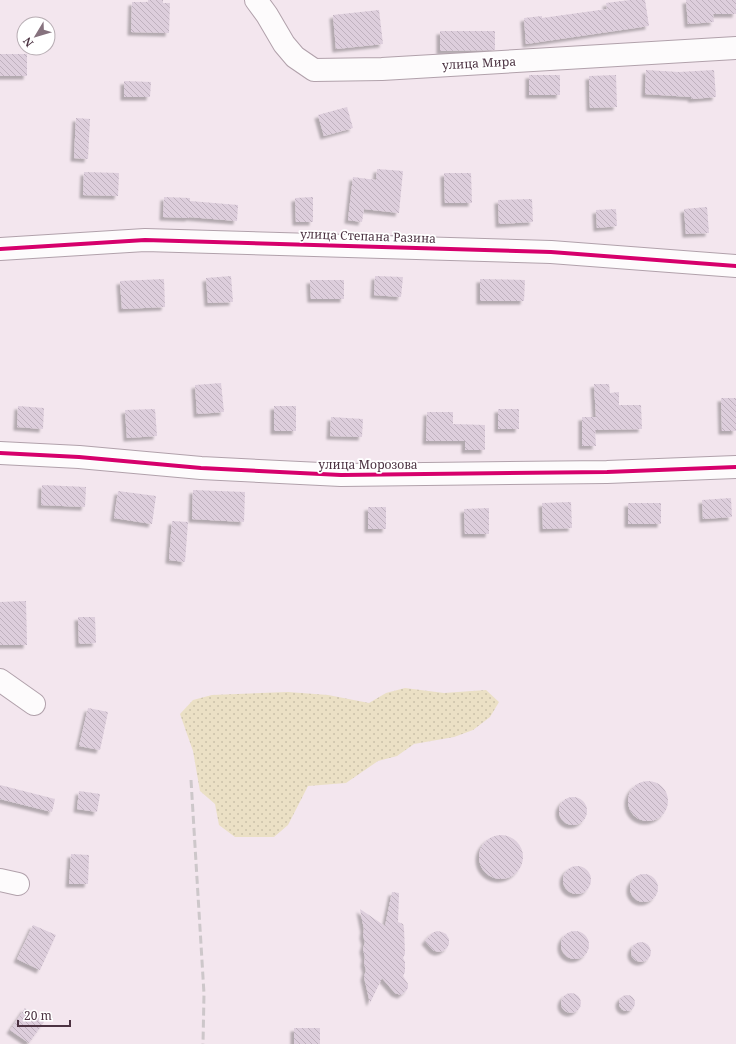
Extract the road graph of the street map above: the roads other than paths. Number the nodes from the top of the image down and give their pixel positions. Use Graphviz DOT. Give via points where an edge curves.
graph roads {
  1 [pos="256,0"];
  2 [pos="736,48"];
  3 [pos="0,250"];
  4 [pos="736,266"];
  5 [pos="0,453"];
  6 [pos="736,467"];
  7 [pos="0,680"];
  8 [pos="34,704"];
  1 -- 2 [label="street, улица Мира" via="284,44 295,57 314,70"];
  3 -- 4 [label="street, улица Степана Разина" via="145,240 551,252"];
  5 -- 6 [label="street, улица Морозова" via="201,468 341,475 608,472"];
  7 -- 8 [label="street"];
}
